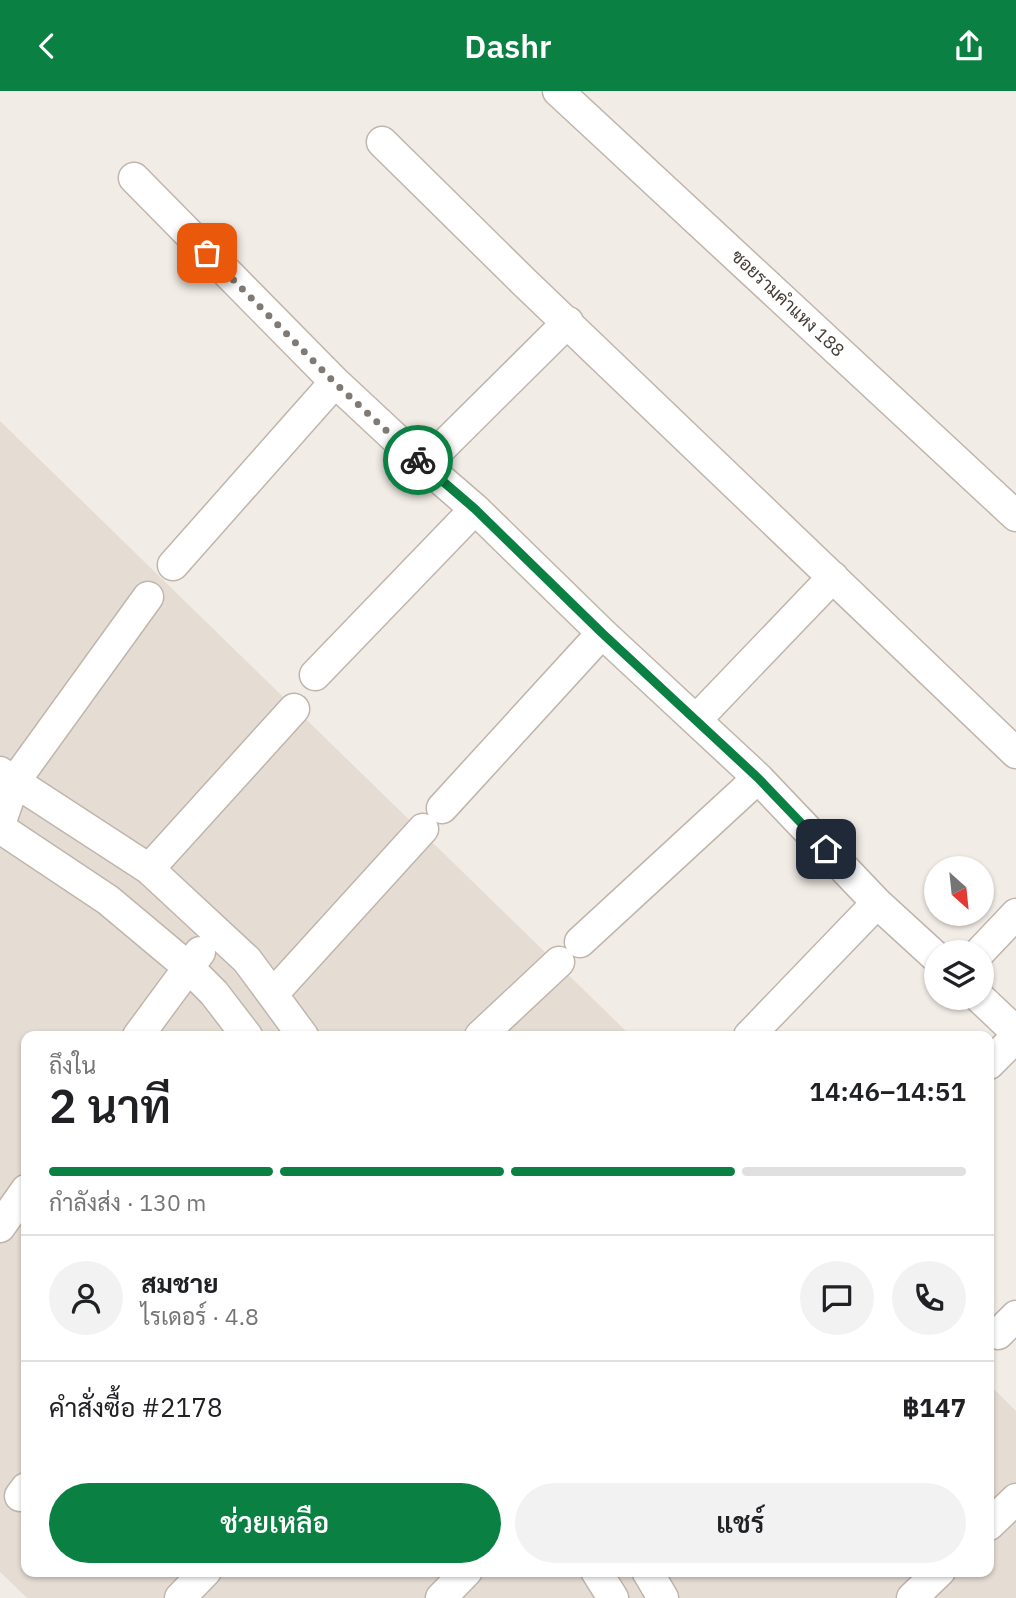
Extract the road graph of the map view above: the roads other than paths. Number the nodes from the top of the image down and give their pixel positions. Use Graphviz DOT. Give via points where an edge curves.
graph roads {
  1 [pos="558,91"];
  2 [pos="382,142"];
  3 [pos="134,178"];
  4 [pos="568,322"];
  5 [pos="335,383"];
  6 [pos="424,465"];
  7 [pos="475,509"];
  8 [pos="1016,516"];
  9 [pos="173,565"];
  10 [pos="833,577"];
  11 [pos="148,597"];
  12 [pos="602,633"];
  13 [pos="315,675"];
  14 [pos="293,709"];
  15 [pos="696,720"];
  16 [pos="1016,753"];
  17 [pos="7,776"];
  18 [pos="758,778"];
  19 [pos="0,826"];
  20 [pos="149,869"];
  21 [pos="877,902"];
  22 [pos="1016,914"];
  23 [pos="215,933"];
  24 [pos="991,940"];
  25 [pos="580,942"];
  26 [pos="924,946"];
  27 [pos="559,963"];
  28 [pos="188,967"];
  29 [pos="273,994"];
  30 [pos="992,1010"];
  31 [pos="142,1031"];
  32 [pos="243,1031"];
  33 [pos="299,1031"];
  34 [pos="485,1031"];
  35 [pos="754,1031"];
  36 [pos="1016,1034"];
  37 [pos="994,1058"];
  38 [pos="21,1198"];
  39 [pos="0,1227"];
  40 [pos="1016,1499"];
  41 [pos="994,1520"];
  42 [pos="200,1577"];
  43 [pos="461,1577"];
  44 [pos="600,1577"];
  45 [pos="934,1577"];
  46 [pos="180,1598"];
  47 [pos="441,1598"];
  48 [pos="613,1598"];
  49 [pos="912,1598"];
  1 -- 8 [label="street, ซอยรามคำแหง 188"];
  2 -- 4 [label="street"];
  3 -- 5 [label="street"];
  4 -- 6 [label="street"];
  4 -- 10 [label="street"];
  5 -- 6 [label="street"];
  5 -- 9 [label="street"];
  6 -- 7 [label="street"];
  7 -- 12 [label="street"];
  7 -- 13 [label="street"];
  10 -- 15 [label="street"];
  10 -- 16 [label="street"];
  11 -- 17 [label="street"];
  12 -- 15 [label="street"];
  12 -- 29 [label="street"];
  14 -- 20 [label="street"];
  15 -- 18 [label="street"];
  17 -- 19 [label="street"];
  17 -- 20 [label="street"];
  18 -- 21 [label="street"];
  18 -- 25 [label="street"];
  19 -- 28 [label="street" via="108,900"];
  20 -- 23 [label="street"];
  21 -- 26 [label="street"];
  21 -- 35 [label="street"];
  22 -- 24 [label="street"];
  23 -- 28 [label="street"];
  23 -- 29 [label="street" via="247,960"];
  27 -- 34 [label="street"];
  28 -- 31 [label="street"];
  28 -- 32 [label="street"];
  29 -- 33 [label="street"];
  30 -- 36 [label="street"];
  36 -- 37 [label="street"];
  38 -- 39 [label="street"];
  40 -- 41 [label="street"];
  42 -- 46 [label="street"];
  43 -- 47 [label="street"];
  44 -- 48 [label="street"];
  45 -- 49 [label="street"];
}
